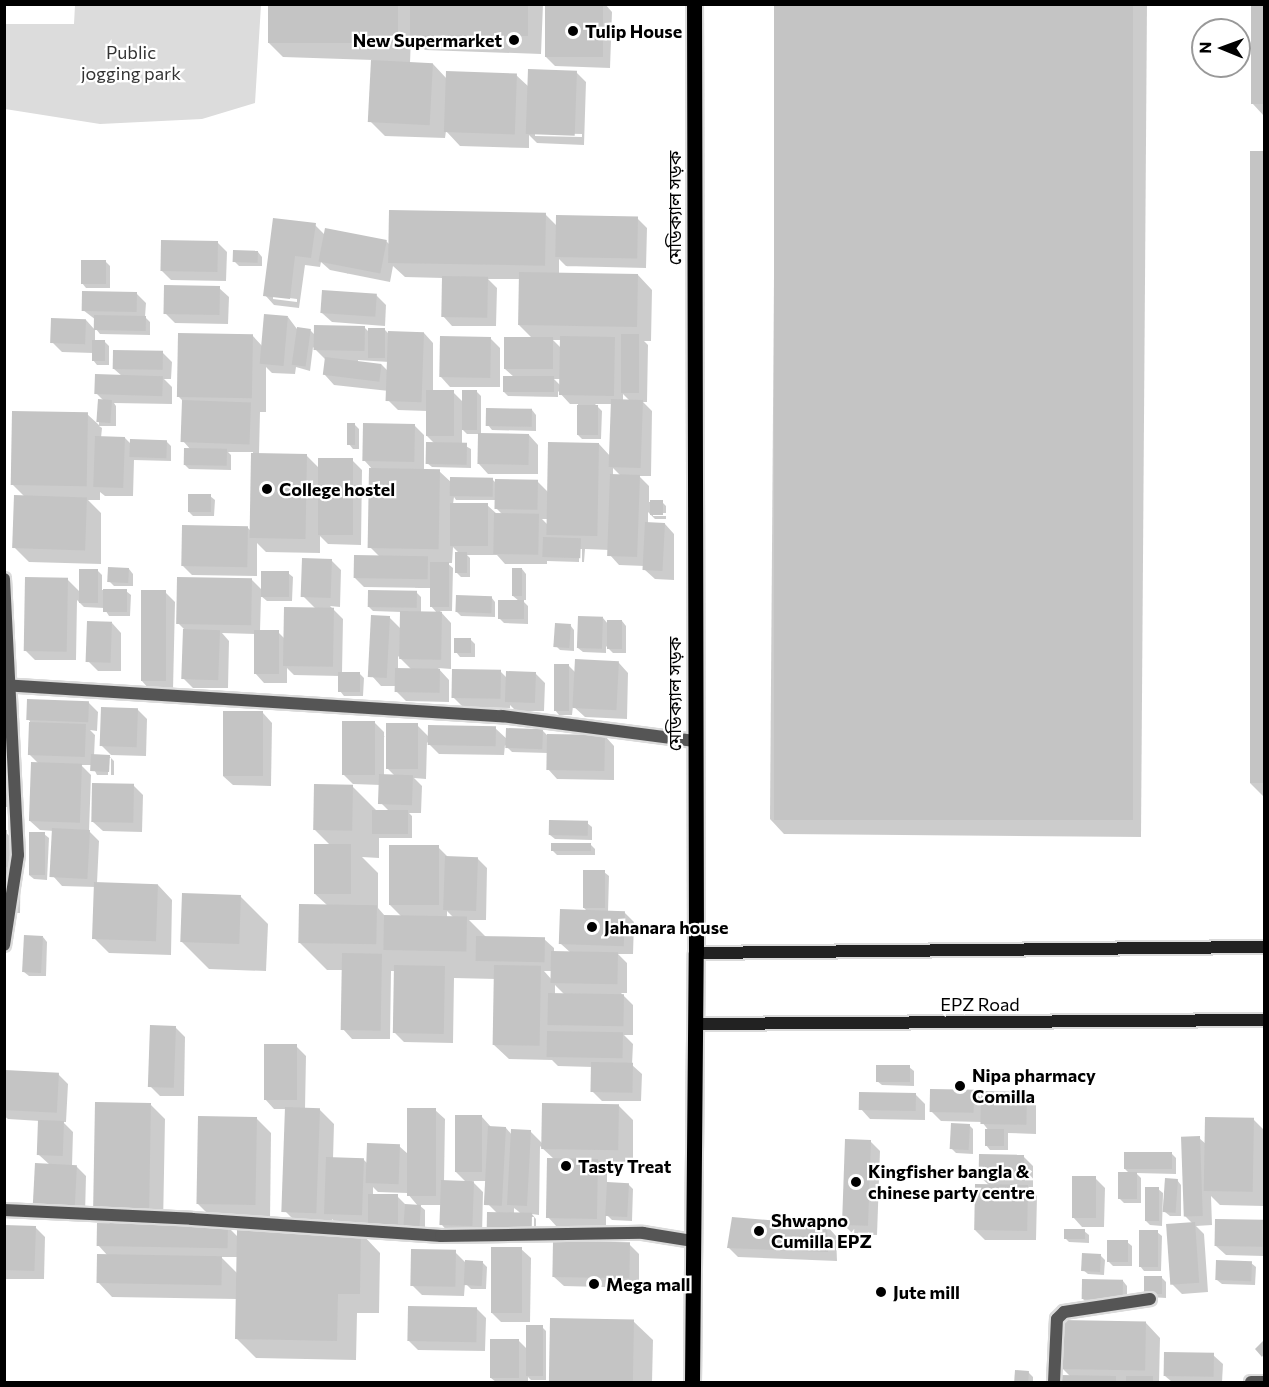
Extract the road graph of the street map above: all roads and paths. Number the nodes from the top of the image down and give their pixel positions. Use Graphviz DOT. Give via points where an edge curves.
graph roads {
  1 [pos="694,4"];
  2 [pos="4,579"];
  3 [pos="7,685"];
  4 [pos="694,741"];
  5 [pos="4,945"];
  6 [pos="1264,946"];
  7 [pos="696,953"];
  8 [pos="1264,1020"];
  9 [pos="695,1024"];
  10 [pos="4,1210"];
  11 [pos="693,1241"];
  12 [pos="1150,1299"];
  13 [pos="1264,1382"];
  14 [pos="692,1383"];
  15 [pos="1054,1383"];
  16 [pos="1251,1383"];
  1 -- 4 [label="main road, মেডিক্যাল সড়ক"];
  2 -- 3 [label="street"];
  3 -- 4 [label="street" via="502,716"];
  3 -- 5 [label="street" via="18,855"];
  4 -- 7 [label="main road, মেডিক্যাল সড়ক"];
  6 -- 7 [label="main road"];
  7 -- 9 [label="main road, মেডিক্যাল সড়ক"];
  8 -- 9 [label="main road, EPZ Road"];
  9 -- 11 [label="main road, মেডিক্যাল সড়ক"];
  10 -- 11 [label="street" via="441,1236 643,1233"];
  11 -- 14 [label="main road, মেডিক্যাল সড়ক"];
  12 -- 15 [label="street" via="1064,1312 1057,1319"];
  13 -- 16 [label="street"];
}
